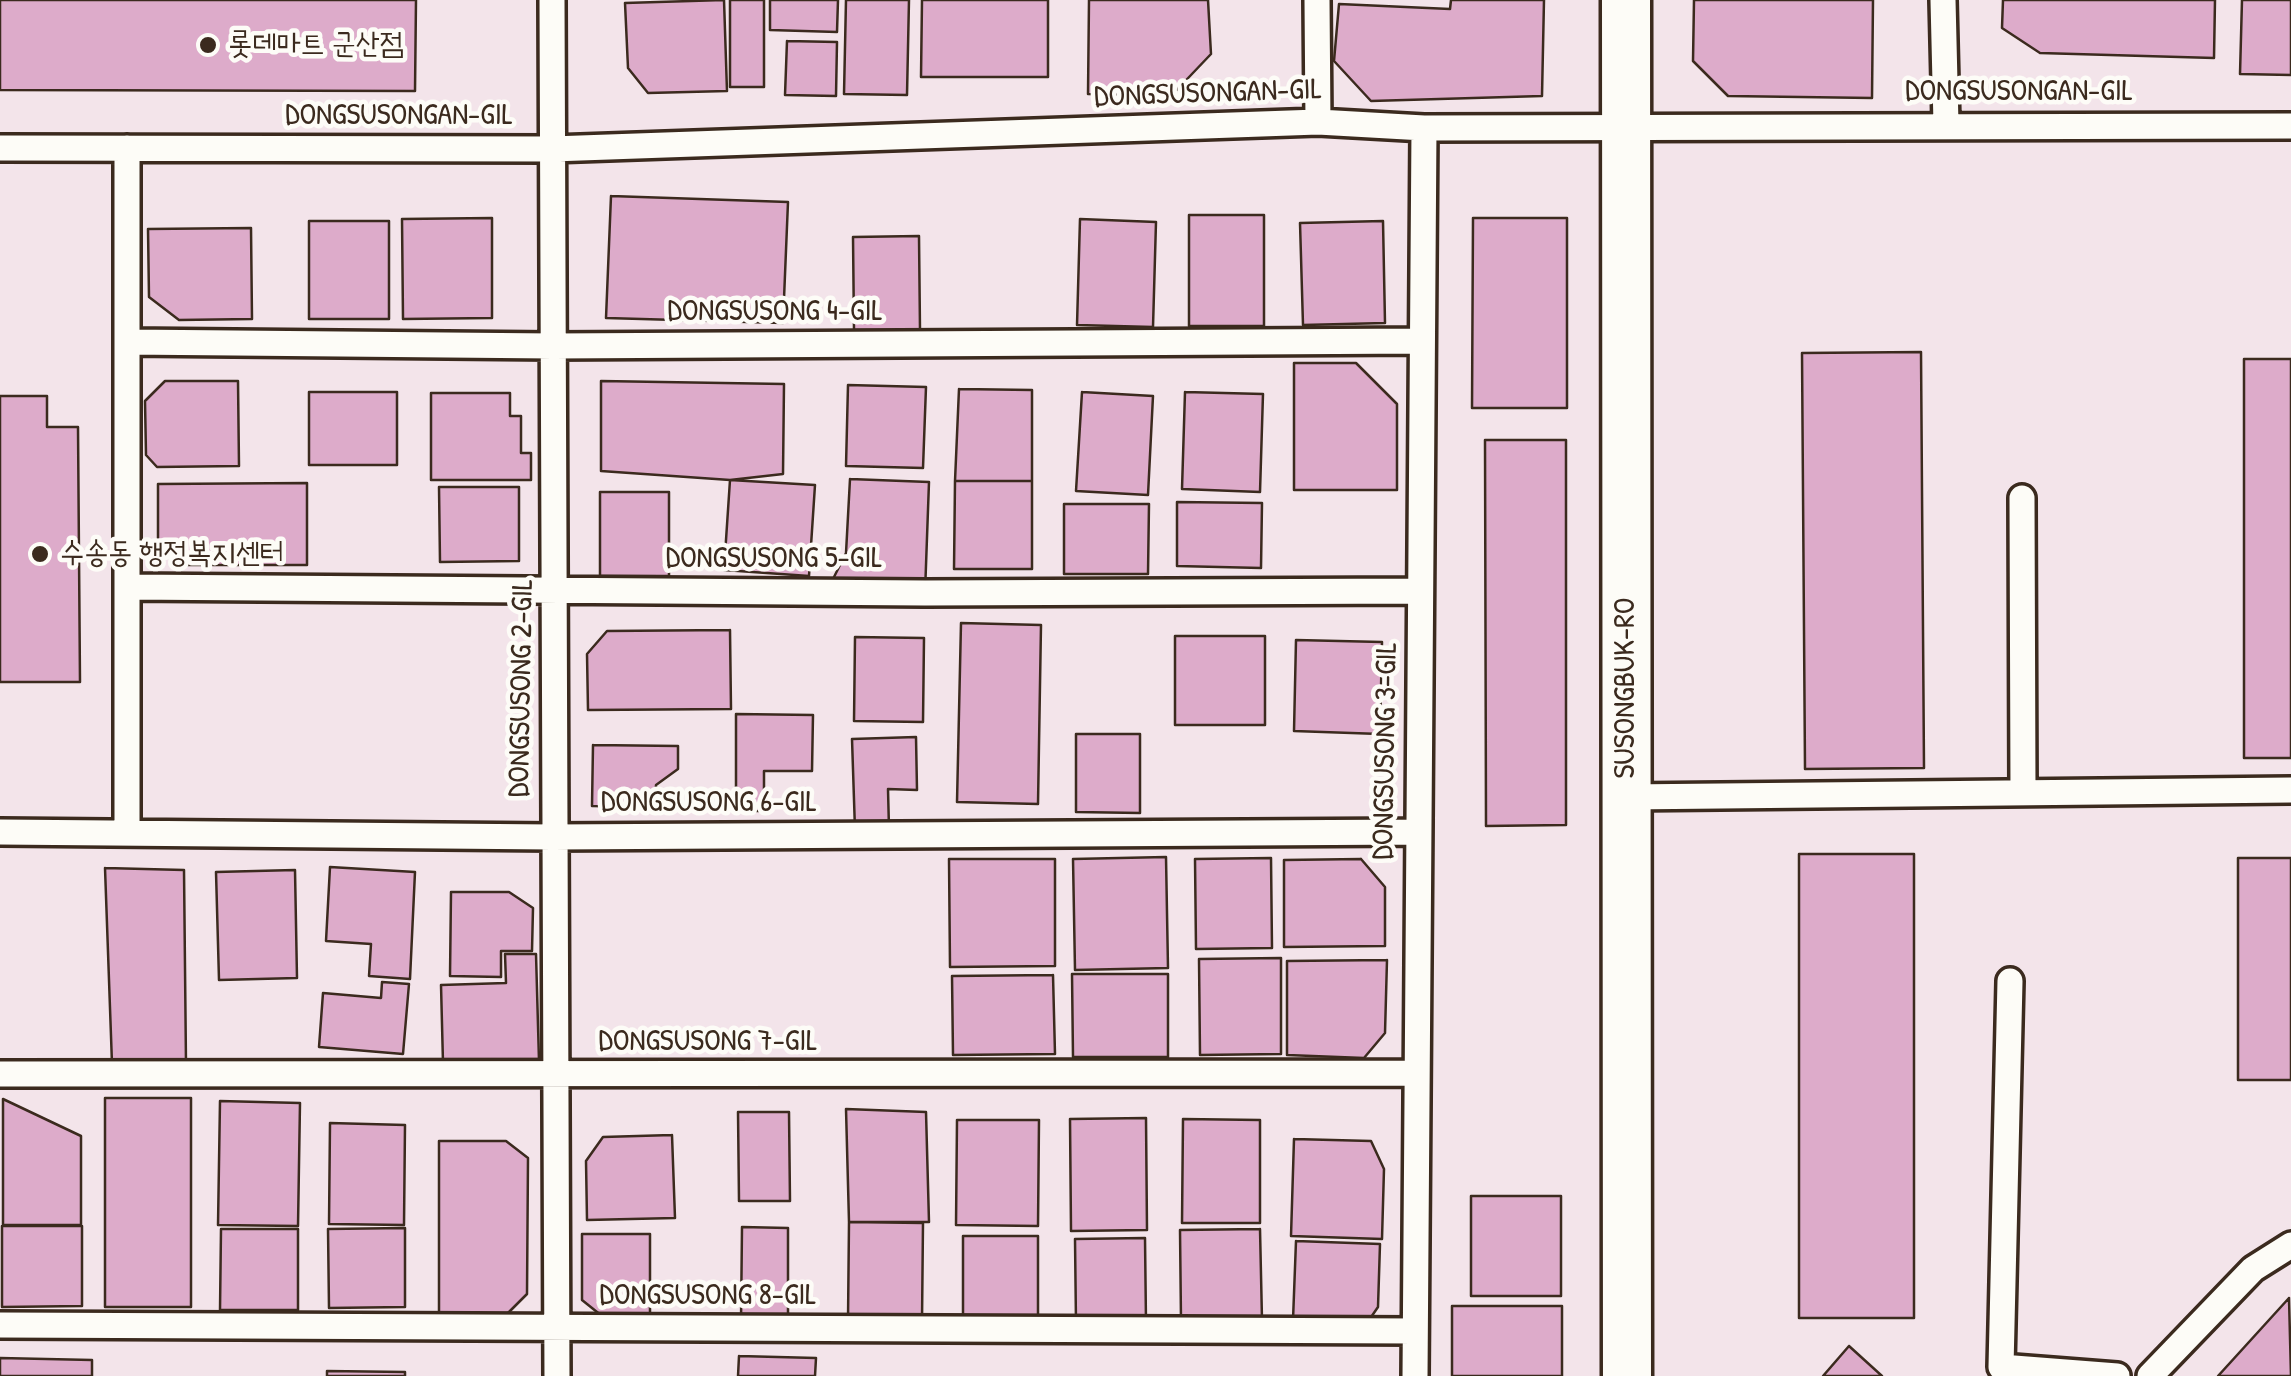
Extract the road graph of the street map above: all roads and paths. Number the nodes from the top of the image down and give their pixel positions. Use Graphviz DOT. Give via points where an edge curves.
graph roads {
  1 [pos="552,0"];
  2 [pos="1317,0"];
  3 [pos="1626,0"];
  4 [pos="1944,0"];
  5 [pos="1318,122"];
  6 [pos="1625,124"];
  7 [pos="1946,124"];
  8 [pos="2291,126"];
  9 [pos="1424,128"];
  10 [pos="0,148"];
  11 [pos="126,148"];
  12 [pos="552,149"];
  13 [pos="1422,341"];
  14 [pos="128,342"];
  15 [pos="553,346"];
  16 [pos="2022,498"];
  17 [pos="128,586"];
  18 [pos="1420,591"];
  19 [pos="557,592"];
  20 [pos="2291,790"];
  21 [pos="2023,793"];
  22 [pos="1626,798"];
  23 [pos="0,832"];
  24 [pos="126,832"];
  25 [pos="1418,832"];
  26 [pos="552,836"];
  27 [pos="2010,981"];
  28 [pos="1416,1072"];
  29 [pos="0,1074"];
  30 [pos="553,1074"];
  31 [pos="2291,1245"];
  32 [pos="0,1325"];
  33 [pos="557,1328"];
  34 [pos="1415,1331"];
  35 [pos="557,1376"];
  36 [pos="1414,1376"];
  37 [pos="1627,1376"];
  38 [pos="2116,1376"];
  39 [pos="2150,1376"];
  1 -- 12 [label="lane, DONGSUSONG 2-GIL"];
  2 -- 5 [label="lane"];
  3 -- 6 [label="street, SUSONGBUK-RO"];
  4 -- 7 [label="lane"];
  5 -- 9 [label="lane, DONGSUSONGAN-GIL"];
  5 -- 12 [label="lane, DONGSUSONGAN-GIL"];
  6 -- 7 [label="lane, DONGSUSONGAN-GIL"];
  6 -- 9 [label="lane, DONGSUSONGAN-GIL"];
  6 -- 22 [label="street, SUSONGBUK-RO"];
  7 -- 8 [label="lane, DONGSUSONGAN-GIL"];
  9 -- 13 [label="lane, DONGSUSONG 3-GIL"];
  10 -- 11 [label="lane, DONGSUSONGAN-GIL"];
  11 -- 12 [label="lane, DONGSUSONGAN-GIL"];
  11 -- 14 [label="lane"];
  12 -- 15 [label="lane, DONGSUSONG 2-GIL"];
  13 -- 15 [label="lane, DONGSUSONG 4-GIL"];
  13 -- 18 [label="lane, DONGSUSONG 3-GIL"];
  14 -- 15 [label="lane, DONGSUSONG 4-GIL"];
  14 -- 17 [label="lane"];
  15 -- 19 [label="lane, DONGSUSONG 2-GIL"];
  16 -- 21 [label="lane"];
  17 -- 19 [label="lane, DONGSUSONG 5-GIL"];
  17 -- 24 [label="lane"];
  18 -- 19 [label="lane, DONGSUSONG 5-GIL"];
  18 -- 25 [label="lane, DONGSUSONG 3-GIL"];
  19 -- 26 [label="lane, DONGSUSONG 2-GIL"];
  20 -- 21 [label="lane"];
  21 -- 22 [label="lane"];
  22 -- 37 [label="street, SUSONGBUK-RO"];
  23 -- 24 [label="lane, DONGSUSONG 6-GIL"];
  24 -- 26 [label="lane, DONGSUSONG 6-GIL"];
  25 -- 26 [label="lane, DONGSUSONG 6-GIL"];
  25 -- 28 [label="lane, DONGSUSONG 3-GIL"];
  26 -- 30 [label="lane, DONGSUSONG 2-GIL"];
  27 -- 38 [label="lane" via="2002,1367"];
  28 -- 30 [label="lane, DONGSUSONG 7-GIL"];
  28 -- 34 [label="lane, DONGSUSONG 3-GIL"];
  29 -- 30 [label="lane, DONGSUSONG 7-GIL"];
  30 -- 33 [label="lane, DONGSUSONG 2-GIL"];
  31 -- 39 [label="lane" via="2253,1269"];
  32 -- 33 [label="lane, DONGSUSONG 8-GIL"];
  33 -- 34 [label="lane, DONGSUSONG 8-GIL"];
  33 -- 35 [label="lane, DONGSUSONG 2-GIL"];
  34 -- 36 [label="lane, DONGSUSONG 3-GIL"];
}
